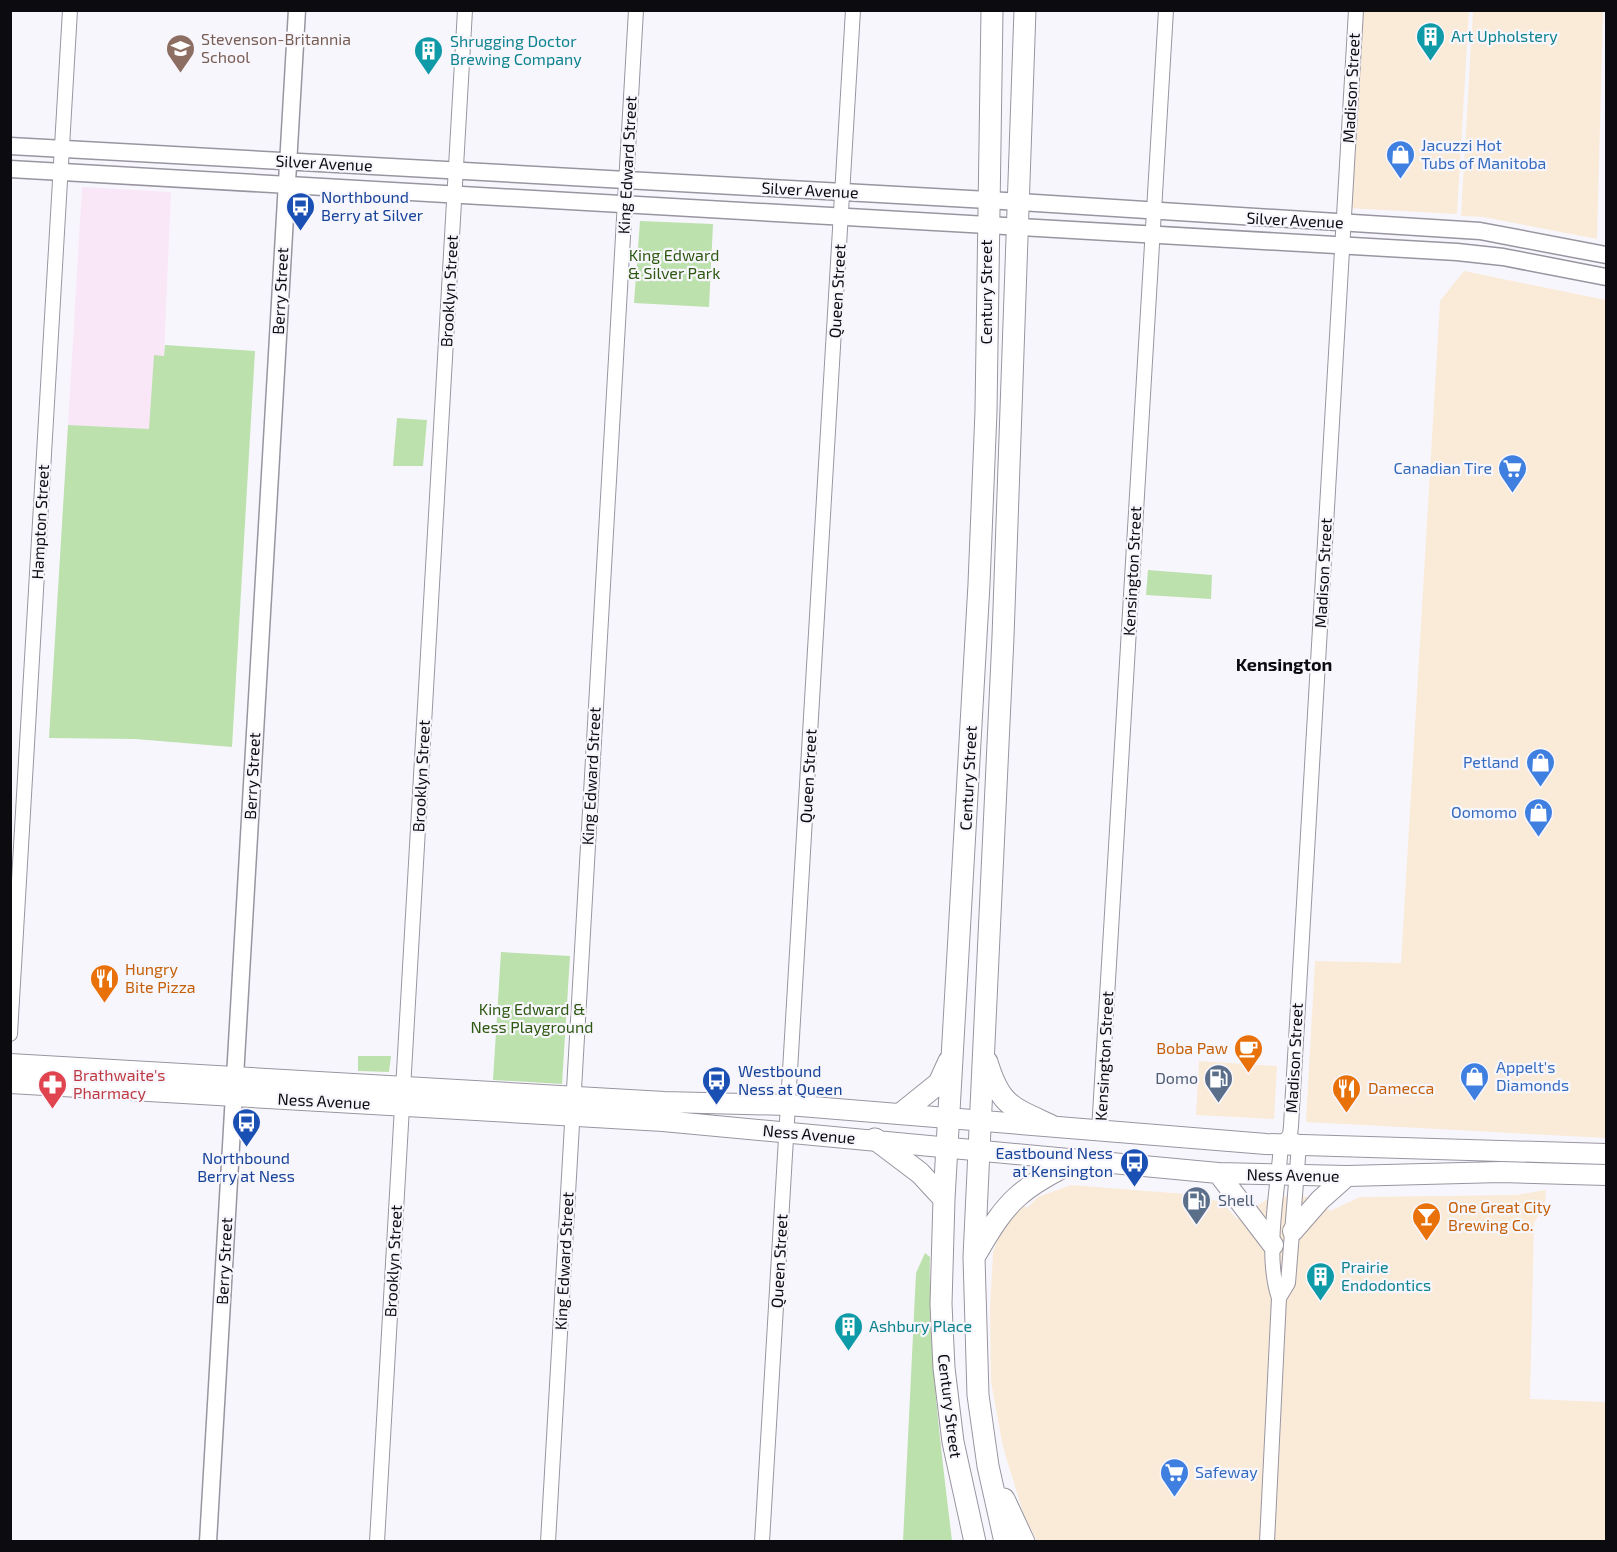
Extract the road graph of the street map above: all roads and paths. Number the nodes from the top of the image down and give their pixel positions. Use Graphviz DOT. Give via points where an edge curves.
graph roads {
  1 [pos="70,10"];
  2 [pos="297,10"];
  3 [pos="465,10"];
  4 [pos="636,10"];
  5 [pos="853,10"];
  6 [pos="992,10"];
  7 [pos="1025,10"];
  8 [pos="1166,10"];
  9 [pos="1356,10"];
  10 [pos="10,146"];
  11 [pos="62,149"];
  12 [pos="287,161"];
  13 [pos="10,169"];
  14 [pos="456,171"];
  15 [pos="60,172"];
  16 [pos="626,180"];
  17 [pos="286,185"];
  18 [pos="843,192"];
  19 [pos="454,194"];
  20 [pos="988,200"];
  21 [pos="1020,202"];
  22 [pos="624,204"];
  23 [pos="1153,212"];
  24 [pos="841,216"];
  25 [pos="1343,223"];
  26 [pos="987,224"];
  27 [pos="1019,226"];
  28 [pos="1152,234"];
  29 [pos="1342,245"];
  30 [pos="1606,255"];
  31 [pos="1606,277"];
  32 [pos="10,1034"];
  33 [pos="983,1049"];
  34 [pos="952,1055"];
  35 [pos="10,1064"];
  36 [pos="235,1076"];
  37 [pos="10,1083"];
  38 [pos="234,1096"];
  39 [pos="403,1096"];
  40 [pos="788,1105"];
  41 [pos="572,1106"];
  42 [pos="903,1112"];
  43 [pos="949,1116"];
  44 [pos="979,1119"];
  45 [pos="1050,1125"];
  46 [pos="1099,1131"];
  47 [pos="786,1132"];
  48 [pos="875,1139"];
  49 [pos="1290,1142"];
  50 [pos="947,1146"];
  51 [pos="979,1149"];
  52 [pos="1605,1154"];
  53 [pos="1077,1160"];
  54 [pos="1218,1173"];
  55 [pos="1288,1175"];
  56 [pos="1597,1175"];
  57 [pos="1347,1176"];
  58 [pos="1606,1182"];
  59 [pos="944,1199"];
  60 [pos="1293,1231"];
  61 [pos="1273,1245"];
  62 [pos="975,1257"];
  63 [pos="1279,1298"];
  64 [pos="988,1466"];
  65 [pos="959,1475"];
  66 [pos="208,1542"];
  67 [pos="377,1542"];
  68 [pos="548,1542"];
  69 [pos="762,1542"];
  70 [pos="960,1542"];
  71 [pos="975,1542"];
  72 [pos="1005,1542"];
  73 [pos="1024,1542"];
  74 [pos="1267,1542"];
  1 -- 11 [label="street, Hampton Street"];
  2 -- 12 [label="street, Berry Street"];
  3 -- 14 [label="street, Brooklyn Street"];
  4 -- 16 [label="street, King Edward Street"];
  5 -- 18 [label="street, Queen Street"];
  6 -- 20 [label="main road, Century Street"];
  7 -- 21 [label="main road, Century Street"];
  8 -- 23 [label="street, Kensington Street"];
  9 -- 25 [label="street, Madison Street"];
  10 -- 11 [label="street, Silver Avenue"];
  11 -- 12 [label="street, Silver Avenue"];
  11 -- 15 [label="street, Hampton Street"];
  12 -- 14 [label="street, Silver Avenue"];
  12 -- 17 [label="street, Berry Street"];
  13 -- 15 [label="street, Silver Avenue"];
  14 -- 16 [label="street, Silver Avenue"];
  14 -- 19 [label="street, Brooklyn Street"];
  15 -- 17 [label="street, Silver Avenue"];
  15 -- 32 [label="street, Hampton Street"];
  16 -- 18 [label="street, Silver Avenue"];
  16 -- 22 [label="street, King Edward Street"];
  17 -- 19 [label="street, Silver Avenue"];
  17 -- 36 [label="street, Berry Street"];
  18 -- 20 [label="street, Silver Avenue"];
  18 -- 24 [label="street, Queen Street"];
  19 -- 22 [label="street, Silver Avenue"];
  19 -- 39 [label="street, Brooklyn Street"];
  20 -- 21 [label="street, Silver Avenue"];
  20 -- 26 [label="main road, Century Street"];
  21 -- 23 [label="street, Silver Avenue"];
  21 -- 27 [label="main road, Century Street"];
  22 -- 24 [label="street, Silver Avenue"];
  22 -- 41 [label="street, King Edward Street"];
  23 -- 25 [label="street, Silver Avenue"];
  23 -- 28 [label="street, Kensington Street"];
  24 -- 26 [label="street, Silver Avenue"];
  24 -- 40 [label="street, Queen Street"];
  25 -- 29 [label="street, Madison Street"];
  25 -- 30 [label="street, Silver Avenue" via="1480,231"];
  26 -- 27 [label="street, Silver Avenue"];
  26 -- 34 [label="main road, Century Street" via="980,561"];
  27 -- 28 [label="street, Silver Avenue"];
  27 -- 33 [label="main road, Century Street"];
  28 -- 29 [label="street, Silver Avenue"];
  28 -- 46 [label="street, Kensington Street"];
  29 -- 31 [label="street, Silver Avenue" via="1486,255"];
  29 -- 49 [label="street, Madison Street"];
  33 -- 44 [label="main road, Century Street"];
  33 -- 45 [label="main road" via="995,1088 1010,1105"];
  34 -- 42 [label="main road" via="939,1083"];
  34 -- 43 [label="main road, Century Street"];
  35 -- 36 [label="main road, Ness Avenue"];
  36 -- 38 [label="street, Berry Street"];
  36 -- 39 [label="main road, Ness Avenue"];
  37 -- 38 [label="main road, Ness Avenue"];
  38 -- 39 [label="main road, Ness Avenue"];
  38 -- 66 [label="street, Berry Street"];
  39 -- 41 [label="main road, Ness Avenue"];
  39 -- 67 [label="street, Brooklyn Street"];
  40 -- 41 [label="main road, Ness Avenue"];
  40 -- 42 [label="main road, Ness Avenue"];
  40 -- 47 [label="street, Queen Street"];
  41 -- 47 [label="main road, Ness Avenue"];
  41 -- 68 [label="street, King Edward Street"];
  42 -- 43 [label="main road, Ness Avenue"];
  43 -- 44 [label="main road, Ness Avenue"];
  43 -- 50 [label="main road, Century Street"];
  44 -- 45 [label="main road, Ness Avenue"];
  44 -- 51 [label="main road, Century Street"];
  45 -- 46 [label="main road, Ness Avenue"];
  46 -- 49 [label="main road, Ness Avenue"];
  47 -- 48 [label="main road, Ness Avenue"];
  47 -- 69 [label="street, Queen Street"];
  48 -- 50 [label="main road, Ness Avenue"];
  48 -- 59 [label="main road" via="920,1173"];
  49 -- 52 [label="main road, Ness Avenue"];
  49 -- 55 [label="street, Madison Street"];
  50 -- 51 [label="main road, Ness Avenue"];
  50 -- 59 [label="main road, Century Street"];
  51 -- 53 [label="main road, Ness Avenue"];
  51 -- 62 [label="main road, Century Street"];
  53 -- 54 [label="main road, Ness Avenue"];
  53 -- 62 [label="main road" via="1019,1192 994,1223"];
  54 -- 55 [label="main road, Ness Avenue"];
  54 -- 61 [label="main road"];
  55 -- 57 [label="main road, Ness Avenue"];
  55 -- 60 [label="street, Madison Street"];
  55 -- 61 [label="street, Madison Street"];
  56 -- 57 [label="main road, Ness Avenue" via="1471,1172"];
  56 -- 58 [label="main road"];
  57 -- 60 [label="main road"];
  59 -- 65 [label="main road, Century Street" via="944,1368"];
  60 -- 63 [label="street, Madison Street" via="1288,1282"];
  61 -- 63 [label="street, Madison Street" via="1274,1283"];
  62 -- 64 [label="main road, Century Street" via="978,1395"];
  63 -- 74 [label="street, Madison Street"];
  64 -- 72 [label="main road, Century Street"];
  64 -- 73 [label="main road"];
  65 -- 70 [label="main road"];
  65 -- 71 [label="main road, Century Street"];
}
